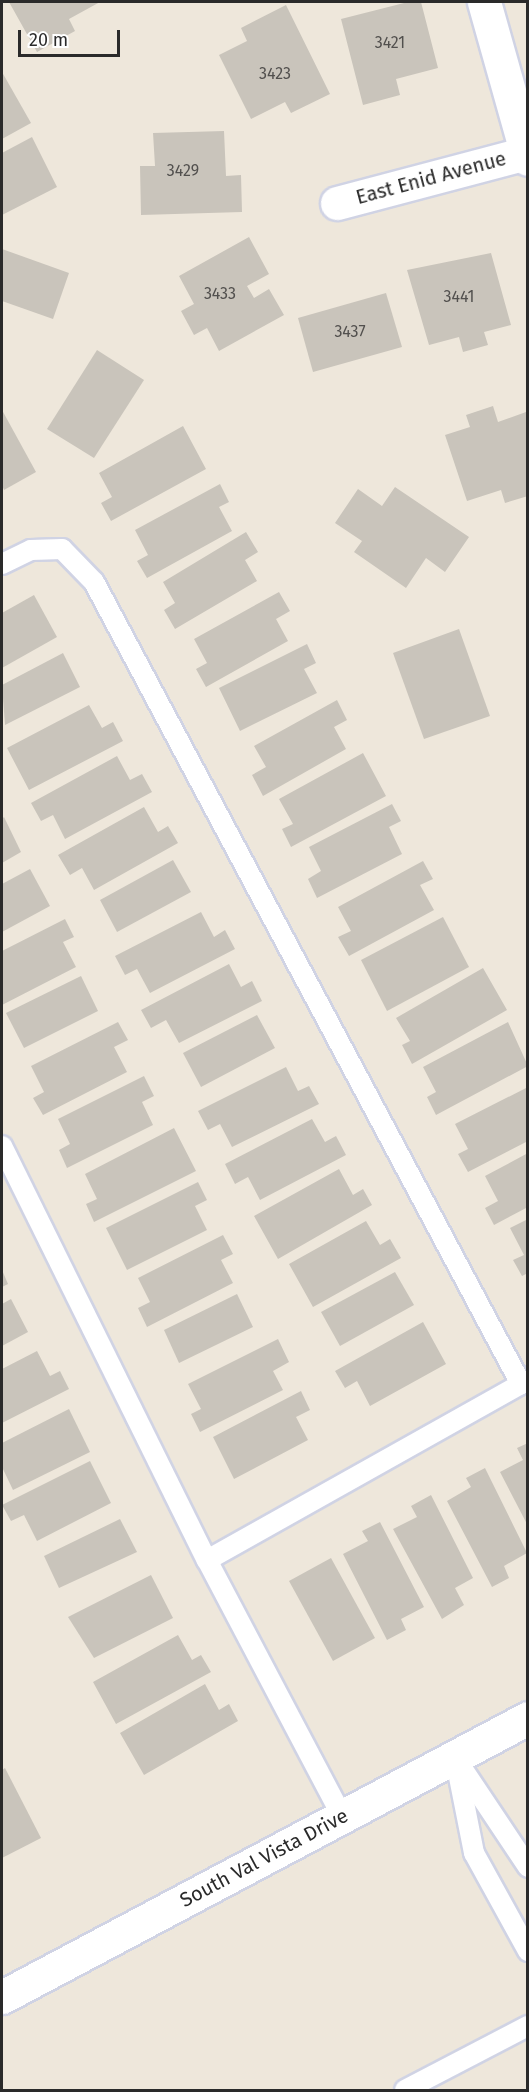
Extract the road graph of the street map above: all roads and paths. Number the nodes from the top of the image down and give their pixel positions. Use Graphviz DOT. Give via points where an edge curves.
graph roads {
  1 [pos="484,2"];
  2 [pos="527,156"];
  3 [pos="337,203"];
  4 [pos="2,564"];
  5 [pos="2,1146"];
  6 [pos="8,1178"];
  7 [pos="207,1560"];
  8 [pos="528,1718"];
  9 [pos="455,1757"];
  10 [pos="342,1816"];
  11 [pos="528,1867"];
  12 [pos="528,1951"];
  13 [pos="2,1997"];
  14 [pos="528,2026"];
  15 [pos="405,2091"];
  1 -- 2 [label="main road, East Enid Avenue"];
  2 -- 3 [label="main road, East Enid Avenue"];
  4 -- 7 [label="lane" via="31,550 62,549 94,582 520,1384"];
  5 -- 6 [label="lane"];
  6 -- 7 [label="lane"];
  7 -- 10 [label="lane"];
  8 -- 9 [label="main road, South Val Vista Drive"];
  9 -- 10 [label="main road, South Val Vista Drive"];
  9 -- 11 [label="lane"];
  9 -- 12 [label="lane" via="474,1853"];
  10 -- 13 [label="main road, South Val Vista Drive"];
  14 -- 15 [label="lane"];
}
